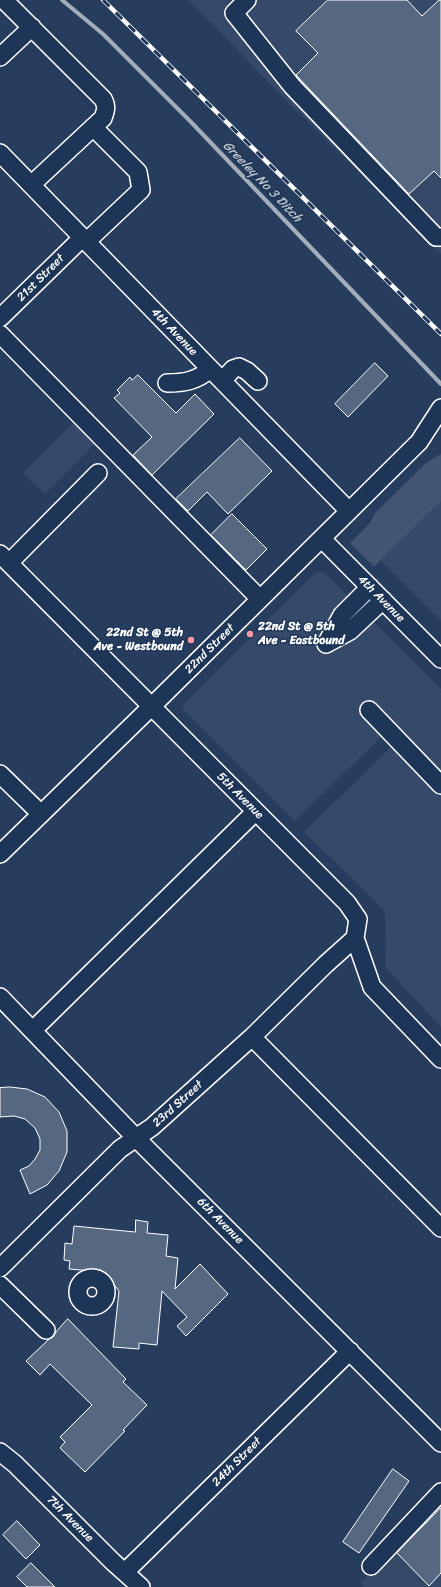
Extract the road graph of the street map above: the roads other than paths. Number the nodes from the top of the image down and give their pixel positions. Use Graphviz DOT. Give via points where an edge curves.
graph roads {
  1 [pos="4,0"];
  2 [pos="247,0"];
  3 [pos="32,27"];
  4 [pos="0,57"];
  5 [pos="93,127"];
  6 [pos="0,154"];
  7 [pos="31,185"];
  8 [pos="441,237"];
  9 [pos="84,240"];
  10 [pos="0,318"];
  11 [pos="0,334"];
  12 [pos="210,369"];
  13 [pos="222,381"];
  14 [pos="258,381"];
  15 [pos="166,383"];
  16 [pos="441,408"];
  17 [pos="441,429"];
  18 [pos="419,442"];
  19 [pos="98,473"];
  20 [pos="349,511"];
  21 [pos="322,538"];
  22 [pos="4,558"];
  23 [pos="370,588"];
  24 [pos="260,599"];
  25 [pos="383,600"];
  26 [pos="441,659"];
  27 [pos="151,707"];
  28 [pos="369,710"];
  29 [pos="0,774"];
  30 [pos="441,784"];
  31 [pos="255,812"];
  32 [pos="41,814"];
  33 [pos="0,854"];
  34 [pos="355,938"];
  35 [pos="0,998"];
  36 [pos="32,1030"];
  37 [pos="252,1037"];
  38 [pos="441,1059"];
  39 [pos="136,1138"];
  40 [pos="441,1228"];
  41 [pos="0,1268"];
  42 [pos="0,1285"];
  43 [pos="46,1330"];
  44 [pos="350,1351"];
  45 [pos="441,1443"];
  46 [pos="0,1452"];
  47 [pos="441,1492"];
  48 [pos="371,1566"];
  49 [pos="125,1572"];
  50 [pos="141,1587"];
  1 -- 3 [label="street"];
  2 -- 8 [label="street" via="234,13 292,86 436,237"];
  3 -- 4 [label="street"];
  3 -- 5 [label="street" via="103,99 106,111 103,118"];
  5 -- 7 [label="street"];
  5 -- 9 [label="street, 21st Street" via="138,172 141,190"];
  6 -- 7 [label="street, 4th Avenue"];
  7 -- 9 [label="street, 4th Avenue"];
  9 -- 10 [label="street, 21st Street"];
  9 -- 12 [label="street, 4th Avenue"];
  11 -- 24 [label="street"];
  12 -- 13 [label="street, 4th Avenue"];
  12 -- 15 [label="street" via="191,381"];
  13 -- 14 [label="street" via="233,369 239,367"];
  13 -- 20 [label="street, 4th Avenue"];
  16 -- 18 [label="street, 22nd Street"];
  17 -- 18 [label="street, 22nd Street"];
  18 -- 20 [label="street, 22nd Street"];
  19 -- 22 [label="street"];
  20 -- 21 [label="street, 22nd Street"];
  21 -- 23 [label="street, 4th Avenue"];
  21 -- 24 [label="street, 22nd Street"];
  22 -- 27 [label="street, 5th Avenue"];
  23 -- 25 [label="street, 4th Avenue"];
  23 -- 25 [label="street" via="342,615 326,644 350,631"];
  24 -- 27 [label="street, 22nd Street"];
  25 -- 26 [label="street, 4th Avenue"];
  27 -- 31 [label="street, 5th Avenue"];
  27 -- 32 [label="street, 22nd Street"];
  28 -- 30 [label="street"];
  29 -- 32 [label="street"];
  31 -- 34 [label="street, 5th Avenue" via="347,903 358,919"];
  31 -- 36 [label="street"];
  32 -- 33 [label="street, 22nd Street"];
  34 -- 37 [label="street, 23rd Street"];
  34 -- 38 [label="street, 5th Avenue" via="372,987"];
  35 -- 36 [label="street, 6th Avenue"];
  36 -- 39 [label="street, 6th Avenue"];
  37 -- 39 [label="street, 23rd Street" via="152,1127"];
  37 -- 40 [label="street"];
  39 -- 41 [label="street, 23rd Street" via="120,1149"];
  39 -- 44 [label="street, 6th Avenue"];
  42 -- 43 [label="street"];
  44 -- 45 [label="street, 6th Avenue"];
  44 -- 49 [label="street, 24th Street"];
  46 -- 49 [label="street, 7th Avenue"];
  47 -- 48 [label="street"];
  49 -- 50 [label="street, 7th Avenue"];
}
